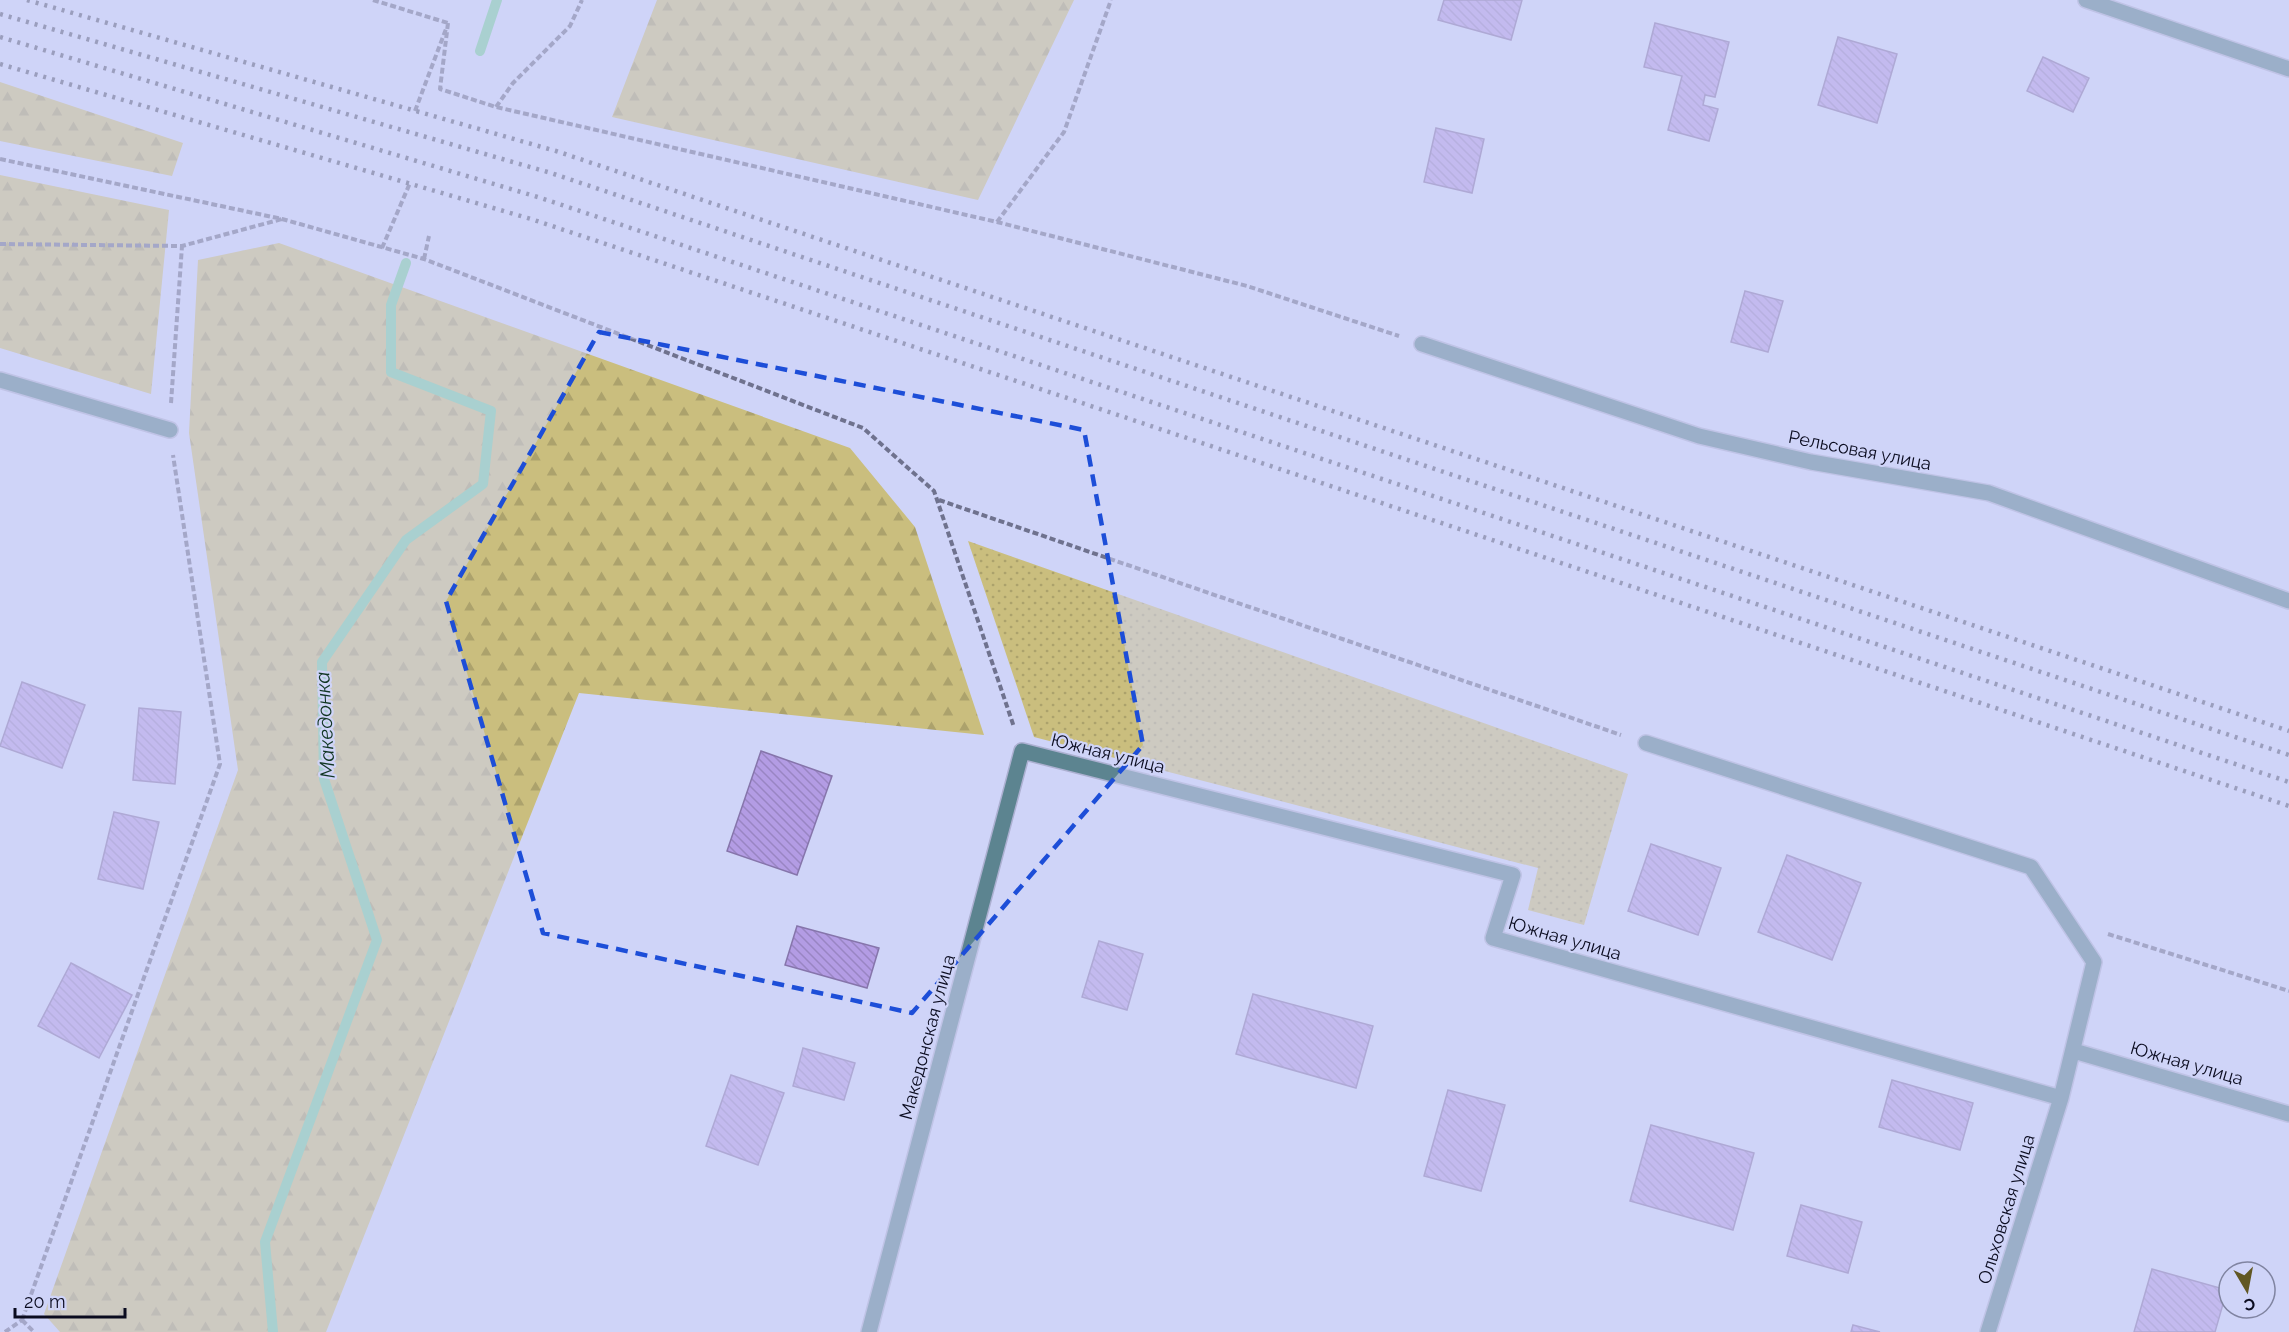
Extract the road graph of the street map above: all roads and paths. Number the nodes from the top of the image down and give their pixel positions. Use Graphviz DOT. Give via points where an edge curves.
graph roads {
  1 [pos="373,0"];
  2 [pos="582,0"];
  3 [pos="1111,0"];
  4 [pos="2086,0"];
  5 [pos="448,23"];
  6 [pos="2289,69"];
  7 [pos="496,107"];
  8 [pos="415,111"];
  9 [pos="0,159"];
  10 [pos="410,183"];
  11 [pos="282,219"];
  12 [pos="997,222"];
  13 [pos="429,236"];
  14 [pos="0,243"];
  15 [pos="182,246"];
  16 [pos="382,248"];
  17 [pos="424,259"];
  18 [pos="1422,344"];
  19 [pos="0,380"];
  20 [pos="170,430"];
  21 [pos="938,500"];
  22 [pos="2289,601"];
  23 [pos="1646,743"];
  24 [pos="1022,751"];
  25 [pos="2101,931"];
  26 [pos="2289,991"];
  27 [pos="2074,1051"];
  28 [pos="2061,1098"];
  29 [pos="2289,1114"];
  30 [pos="22,1320"];
  31 [pos="5,1332"];
  32 [pos="34,1332"];
  33 [pos="869,1332"];
  34 [pos="1988,1332"];
  1 -- 5 [label="path"];
  2 -- 7 [label="path" via="570,26 513,83"];
  3 -- 12 [label="path" via="1064,132"];
  4 -- 6 [label="street"];
  5 -- 7 [label="path" via="440,89"];
  5 -- 8 [label="path"];
  7 -- 12 [label="path"];
  9 -- 11 [label="path"];
  10 -- 16 [label="path"];
  11 -- 15 [label="path"];
  11 -- 16 [label="path"];
  12 -- 18 [label="path" via="1247,286"];
  13 -- 17 [label="path"];
  14 -- 15 [label="path"];
  15 -- 20 [label="path"];
  16 -- 17 [label="path"];
  17 -- 21 [label="path" via="863,428 934,491"];
  18 -- 22 [label="street, Рельсовая улица" via="1699,436 1811,462 1989,493"];
  19 -- 20 [label="street"];
  20 -- 30 [label="path" via="220,764"];
  21 -- 23 [label="path"];
  21 -- 24 [label="path"];
  23 -- 27 [label="street" via="2031,867 2094,962"];
  24 -- 28 [label="street, Южная улица" via="1513,875 1493,938"];
  24 -- 33 [label="street, Македонская улица"];
  25 -- 26 [label="path"];
  27 -- 28 [label="street"];
  27 -- 29 [label="street, Южная улица"];
  28 -- 34 [label="street, Ольховская улица"];
  30 -- 31 [label="path"];
  30 -- 32 [label="path"];
}
